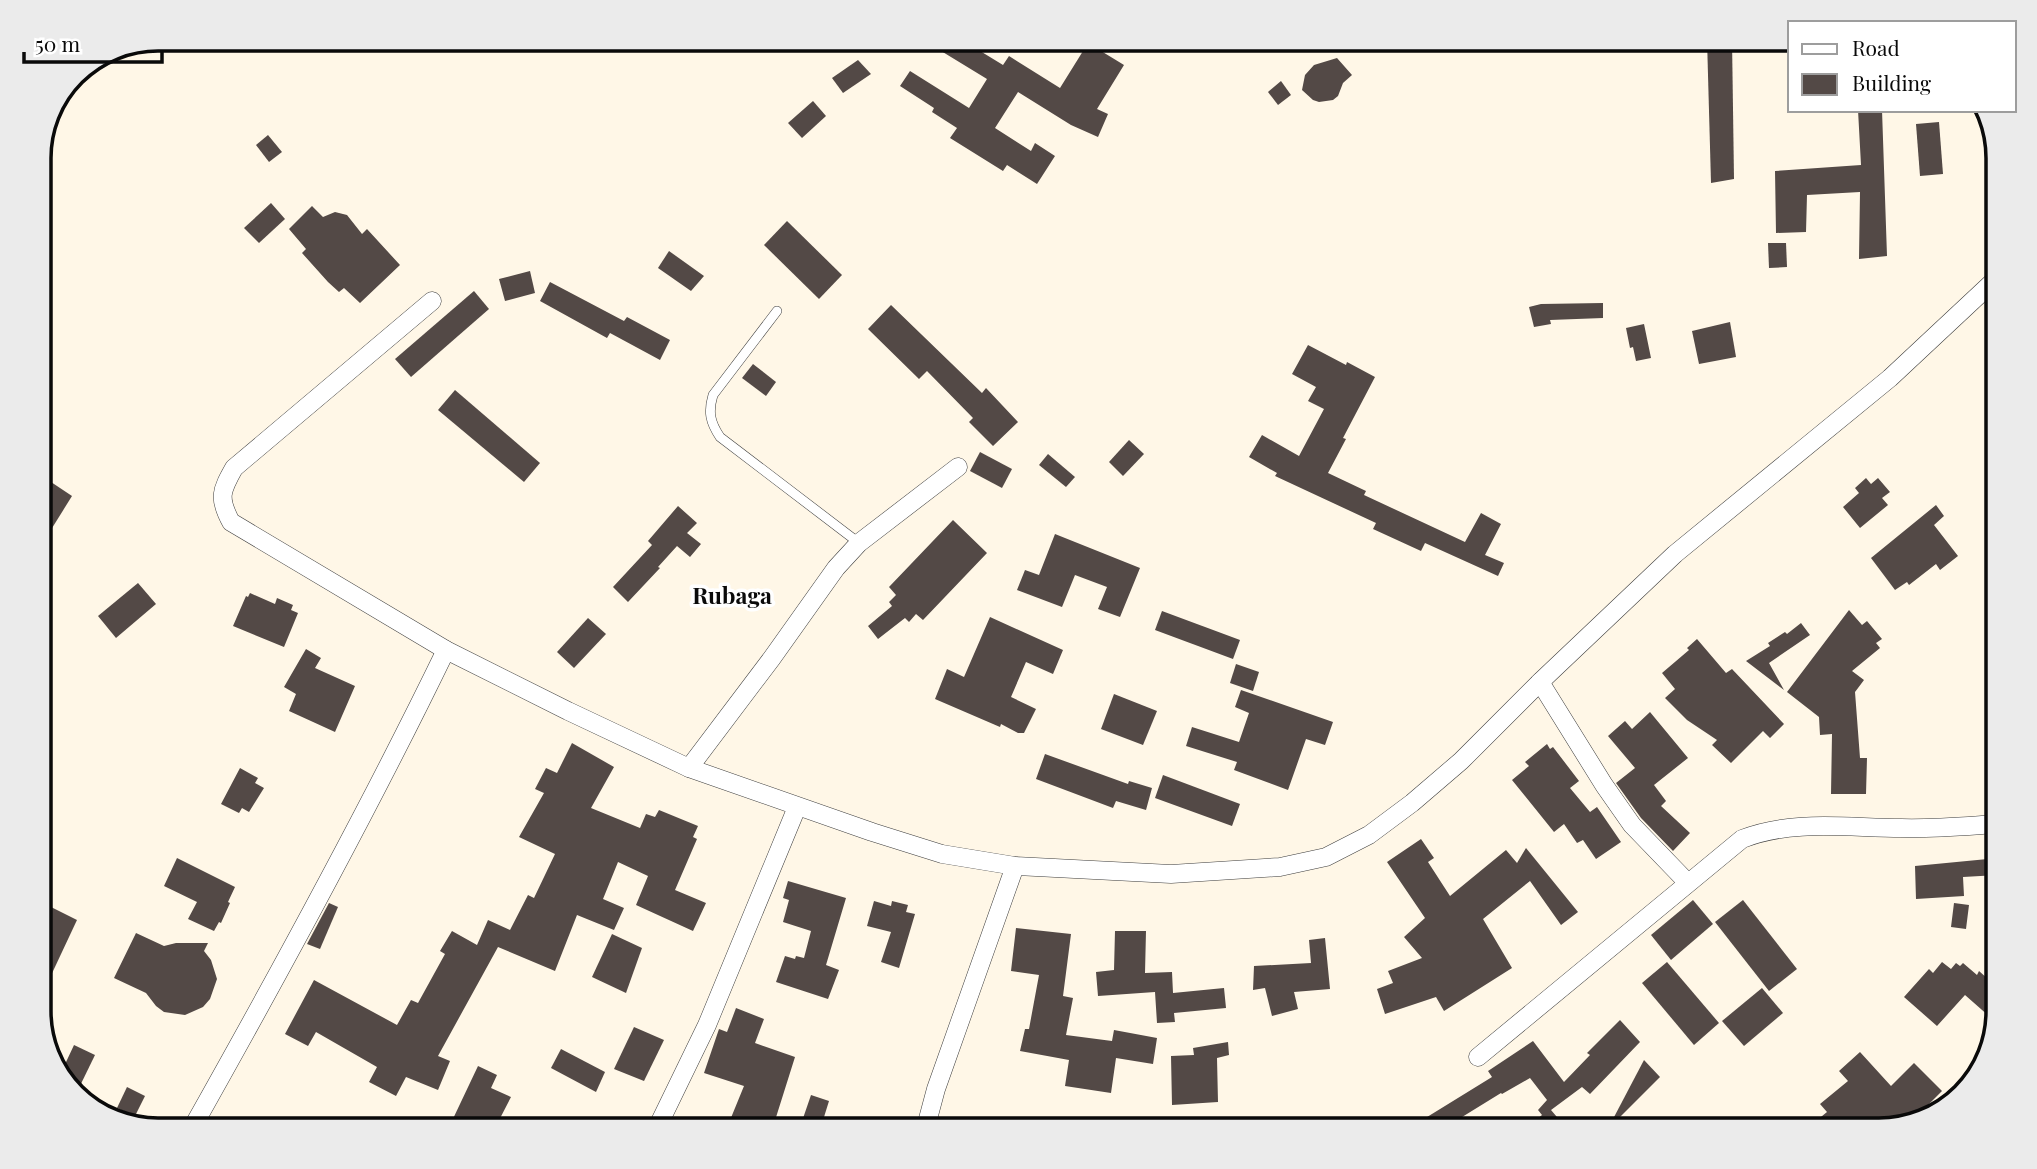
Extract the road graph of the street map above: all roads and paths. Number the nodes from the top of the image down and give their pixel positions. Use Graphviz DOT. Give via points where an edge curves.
graph roads {
  1 [pos="1986,288"];
  2 [pos="432,301"];
  3 [pos="777,311"];
  4 [pos="958,467"];
  5 [pos="859,543"];
  6 [pos="446,650"];
  7 [pos="1539,682"];
  8 [pos="689,768"];
  9 [pos="797,807"];
  10 [pos="1986,825"];
  11 [pos="1015,866"];
  12 [pos="1686,882"];
  13 [pos="1478,1057"];
  14 [pos="198,1118"];
  15 [pos="662,1118"];
  16 [pos="928,1118"];
  1 -- 7 [label="street" via="1890,378 1675,554"];
  2 -- 6 [label="street" via="234,468 222,488 222,506 231,522"];
  3 -- 5 [label="lane" via="713,395 712,425 720,437"];
  4 -- 5 [label="street"];
  5 -- 8 [label="street"];
  6 -- 8 [label="street"];
  6 -- 14 [label="street" via="333,875"];
  7 -- 11 [label="street" via="1412,803 1369,835 1326,857 1280,867 1171,874"];
  7 -- 12 [label="street" via="1632,825"];
  8 -- 9 [label="street"];
  9 -- 11 [label="street" via="943,854"];
  9 -- 15 [label="street" via="707,1025"];
  10 -- 12 [label="street" via="1765,830 1742,839"];
  11 -- 16 [label="street"];
  12 -- 13 [label="street"];
}
